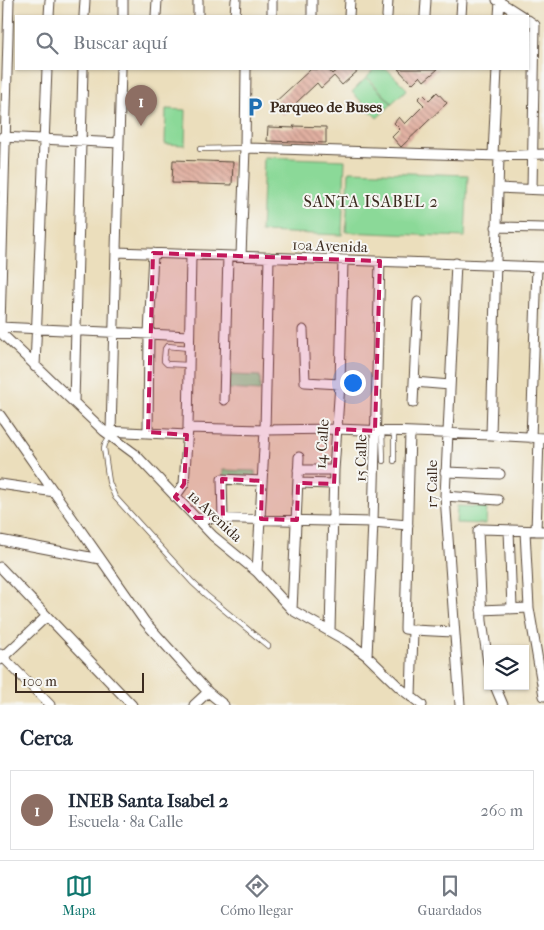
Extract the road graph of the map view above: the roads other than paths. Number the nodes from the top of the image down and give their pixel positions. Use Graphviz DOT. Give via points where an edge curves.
graph roads {
  1 [pos="9,0"];
  2 [pos="50,0"];
  3 [pos="85,0"];
  4 [pos="123,0"];
  5 [pos="157,0"];
  6 [pos="198,0"];
  7 [pos="236,0"];
  8 [pos="272,0"];
  9 [pos="312,0"];
  10 [pos="350,0"];
  11 [pos="388,0"];
  12 [pos="426,0"];
  13 [pos="462,0"];
  14 [pos="498,1"];
  15 [pos="49,15"];
  16 [pos="84,15"];
  17 [pos="123,15"];
  18 [pos="156,15"];
  19 [pos="198,15"];
  20 [pos="235,15"];
  21 [pos="272,15"];
  22 [pos="312,15"];
  23 [pos="349,15"];
  24 [pos="387,15"];
  25 [pos="425,15"];
  26 [pos="461,15"];
  27 [pos="499,15"];
  28 [pos="520,15"];
  29 [pos="531,23"];
  30 [pos="4,31"];
  31 [pos="47,70"];
  32 [pos="83,70"];
  33 [pos="121,70"];
  34 [pos="246,70"];
  35 [pos="497,70"];
  36 [pos="3,97"];
  37 [pos="3,137"];
  38 [pos="44,140"];
  39 [pos="81,142"];
  40 [pos="119,143"];
  41 [pos="200,148"];
  42 [pos="245,148"];
  43 [pos="533,154"];
  44 [pos="544,154"];
  45 [pos="496,156"];
  46 [pos="2,179"];
  47 [pos="498,188"];
  48 [pos="532,190"];
  49 [pos="544,190"];
  50 [pos="496,227"];
  51 [pos="544,228"];
  52 [pos="1,244"];
  53 [pos="116,252"];
  54 [pos="153,253"];
  55 [pos="191,254"];
  56 [pos="228,256"];
  57 [pos="241,256"];
  58 [pos="269,257"];
  59 [pos="343,260"];
  60 [pos="380,261"];
  61 [pos="456,263"];
  62 [pos="496,265"];
  63 [pos="540,267"];
  64 [pos="418,302"];
  65 [pos="0,327"];
  66 [pos="37,329"];
  67 [pos="303,330"];
  68 [pos="76,331"];
  69 [pos="0,332"];
  70 [pos="114,332"];
  71 [pos="149,334"];
  72 [pos="189,336"];
  73 [pos="189,348"];
  74 [pos="189,365"];
  75 [pos="35,367"];
  76 [pos="414,382"];
  77 [pos="340,384"];
  78 [pos="450,386"];
  79 [pos="224,400"];
  80 [pos="74,402"];
  81 [pos="413,403"];
  82 [pos="0,415"];
  83 [pos="0,427"];
  84 [pos="10,428"];
  85 [pos="337,429"];
  86 [pos="265,430"];
  87 [pos="378,431"];
  88 [pos="109,432"];
  89 [pos="148,432"];
  90 [pos="188,432"];
  91 [pos="394,432"];
  92 [pos="410,432"];
  93 [pos="447,434"];
  94 [pos="491,435"];
  95 [pos="538,438"];
  96 [pos="299,457"];
  97 [pos="383,461"];
  98 [pos="394,461"];
  99 [pos="298,470"];
  100 [pos="334,470"];
  101 [pos="445,472"];
  102 [pos="500,474"];
  103 [pos="262,481"];
  104 [pos="298,483"];
  105 [pos="0,484"];
  106 [pos="334,484"];
  107 [pos="55,492"];
  108 [pos="445,496"];
  109 [pos="175,497"];
  110 [pos="498,500"];
  111 [pos="196,518"];
  112 [pos="223,518"];
  113 [pos="261,519"];
  114 [pos="297,520"];
  115 [pos="332,521"];
  116 [pos="373,522"];
  117 [pos="408,525"];
  118 [pos="509,530"];
  119 [pos="525,531"];
  120 [pos="540,531"];
  121 [pos="0,540"];
  122 [pos="100,559"];
  123 [pos="0,567"];
  124 [pos="257,572"];
  125 [pos="512,608"];
  126 [pos="529,608"];
  127 [pos="292,610"];
  128 [pos="482,610"];
  129 [pos="47,616"];
  130 [pos="414,630"];
  131 [pos="330,631"];
  132 [pos="453,632"];
  133 [pos="268,646"];
  134 [pos="484,646"];
  135 [pos="367,656"];
  136 [pos="1,657"];
  137 [pos="497,690"];
  138 [pos="208,692"];
  139 [pos="544,696"];
  140 [pos="411,697"];
  141 [pos="50,705"];
  142 [pos="132,705"];
  143 [pos="194,705"];
  144 [pos="224,705"];
  145 [pos="422,705"];
  146 [pos="460,705"];
  147 [pos="503,705"];
  1 -- 30 [label="street"];
  2 -- 15 [label="street"];
  3 -- 16 [label="street"];
  4 -- 17 [label="street"];
  5 -- 18 [label="street"];
  6 -- 19 [label="street"];
  7 -- 20 [label="street"];
  8 -- 21 [label="street"];
  9 -- 22 [label="street"];
  10 -- 23 [label="street"];
  11 -- 24 [label="street"];
  12 -- 25 [label="street"];
  13 -- 26 [label="street"];
  14 -- 27 [label="street"];
  14 -- 28 [label="street"];
  29 -- 43 [label="street"];
  30 -- 36 [label="street"];
  31 -- 38 [label="street"];
  32 -- 39 [label="street"];
  33 -- 40 [label="street"];
  34 -- 42 [label="street"];
  35 -- 45 [label="street"];
  36 -- 37 [label="street"];
  37 -- 38 [label="street"];
  37 -- 46 [label="street"];
  38 -- 39 [label="street"];
  38 -- 66 [label="street"];
  39 -- 40 [label="street"];
  39 -- 68 [label="street"];
  40 -- 53 [label="street"];
  41 -- 42 [label="lane"];
  42 -- 45 [label="street"];
  42 -- 57 [label="street"];
  43 -- 44 [label="street"];
  43 -- 45 [label="street"];
  43 -- 48 [label="street"];
  45 -- 47 [label="street"];
  46 -- 52 [label="street"];
  47 -- 48 [label="street"];
  47 -- 50 [label="street"];
  48 -- 49 [label="street"];
  50 -- 51 [label="street"];
  50 -- 62 [label="street"];
  52 -- 65 [label="street"];
  53 -- 54 [label="street, 10a Avenida"];
  53 -- 70 [label="street"];
  54 -- 55 [label="street, 10a Avenida"];
  54 -- 71 [label="street"];
  55 -- 56 [label="street, 10a Avenida"];
  55 -- 72 [label="street"];
  56 -- 57 [label="street, 10a Avenida"];
  56 -- 79 [label="street"];
  57 -- 58 [label="street, 10a Avenida"];
  58 -- 59 [label="street, 10a Avenida"];
  58 -- 86 [label="street"];
  59 -- 60 [label="street, 10a Avenida"];
  59 -- 77 [label="street, 14 Calle"];
  60 -- 61 [label="street, 10a Avenida"];
  60 -- 87 [label="street, 15 Calle"];
  61 -- 62 [label="street, 10a Avenida"];
  61 -- 78 [label="street, 17 Calle"];
  62 -- 63 [label="street, 10a Avenida"];
  62 -- 94 [label="street"];
  63 -- 95 [label="street"];
  64 -- 76 [label="street"];
  65 -- 66 [label="street"];
  66 -- 68 [label="street"];
  66 -- 75 [label="street"];
  67 -- 77 [label="street" via="305,382"];
  68 -- 70 [label="street"];
  68 -- 80 [label="street"];
  69 -- 75 [label="street, 1a Avenida"];
  70 -- 71 [label="street"];
  70 -- 88 [label="street"];
  71 -- 72 [label="street"];
  71 -- 89 [label="street"];
  72 -- 73 [label="street"];
  73 -- 74 [label="street"];
  73 -- 74 [label="lane" via="167,346 164,361"];
  74 -- 90 [label="street"];
  75 -- 80 [label="street, 1a Avenida"];
  76 -- 78 [label="street"];
  76 -- 81 [label="street"];
  77 -- 85 [label="street, 14 Calle"];
  78 -- 93 [label="street, 17 Calle"];
  80 -- 88 [label="street, 1a Avenida"];
  82 -- 84 [label="street"];
  83 -- 84 [label="street"];
  84 -- 107 [label="street"];
  85 -- 86 [label="street"];
  85 -- 87 [label="street"];
  85 -- 100 [label="street, 14 Calle"];
  86 -- 90 [label="street"];
  86 -- 103 [label="street"];
  87 -- 91 [label="street"];
  87 -- 97 [label="lane"];
  87 -- 116 [label="street, 15 Calle"];
  88 -- 89 [label="street"];
  88 -- 109 [label="street, 1a Avenida" via="135,454"];
  88 -- 133 [label="lane" via="104,448 109,482 116,497 206,596"];
  89 -- 90 [label="street"];
  90 -- 109 [label="street" via="184,484"];
  91 -- 92 [label="street"];
  91 -- 98 [label="lane"];
  92 -- 93 [label="street"];
  92 -- 117 [label="street"];
  93 -- 94 [label="street"];
  93 -- 101 [label="street, 17 Calle"];
  94 -- 95 [label="street"];
  95 -- 120 [label="street"];
  96 -- 99 [label="street"];
  99 -- 100 [label="street"];
  99 -- 104 [label="street"];
  100 -- 106 [label="street, 14 Calle"];
  101 -- 102 [label="street"];
  101 -- 108 [label="street, 17 Calle"];
  103 -- 112 [label="street" via="222,479"];
  103 -- 113 [label="street"];
  104 -- 106 [label="street"];
  104 -- 114 [label="street"];
  105 -- 107 [label="street"];
  106 -- 115 [label="street, 14 Calle"];
  107 -- 122 [label="street"];
  108 -- 110 [label="street"];
  108 -- 132 [label="street, 17 Calle"];
  109 -- 111 [label="street, 1a Avenida"];
  111 -- 112 [label="street"];
  111 -- 124 [label="street, 1a Avenida" via="212,536"];
  112 -- 113 [label="street"];
  113 -- 114 [label="street"];
  113 -- 124 [label="street"];
  114 -- 115 [label="street"];
  114 -- 127 [label="street"];
  115 -- 116 [label="street"];
  115 -- 131 [label="street, 14 Calle"];
  116 -- 117 [label="street"];
  116 -- 135 [label="street, 15 Calle"];
  117 -- 130 [label="street" via="405,629"];
  118 -- 119 [label="street"];
  118 -- 125 [label="street"];
  118 -- 128 [label="street" via="478,531"];
  119 -- 120 [label="street"];
  119 -- 126 [label="street"];
  121 -- 122 [label="street"];
  122 -- 138 [label="street" via="146,622"];
  123 -- 129 [label="street"];
  124 -- 127 [label="street, 1a Avenida"];
  125 -- 126 [label="street"];
  125 -- 128 [label="street"];
  126 -- 139 [label="street"];
  127 -- 131 [label="street, 1a Avenida"];
  128 -- 134 [label="street"];
  129 -- 136 [label="street"];
  129 -- 142 [label="street"];
  130 -- 132 [label="street"];
  130 -- 140 [label="street"];
  131 -- 135 [label="street, 1a Avenida"];
  132 -- 146 [label="street, 17 Calle"];
  135 -- 140 [label="street, 1a Avenida"];
  136 -- 141 [label="street"];
  137 -- 147 [label="street"];
  138 -- 143 [label="street"];
  138 -- 144 [label="street"];
  140 -- 145 [label="street, 1a Avenida"];
}
